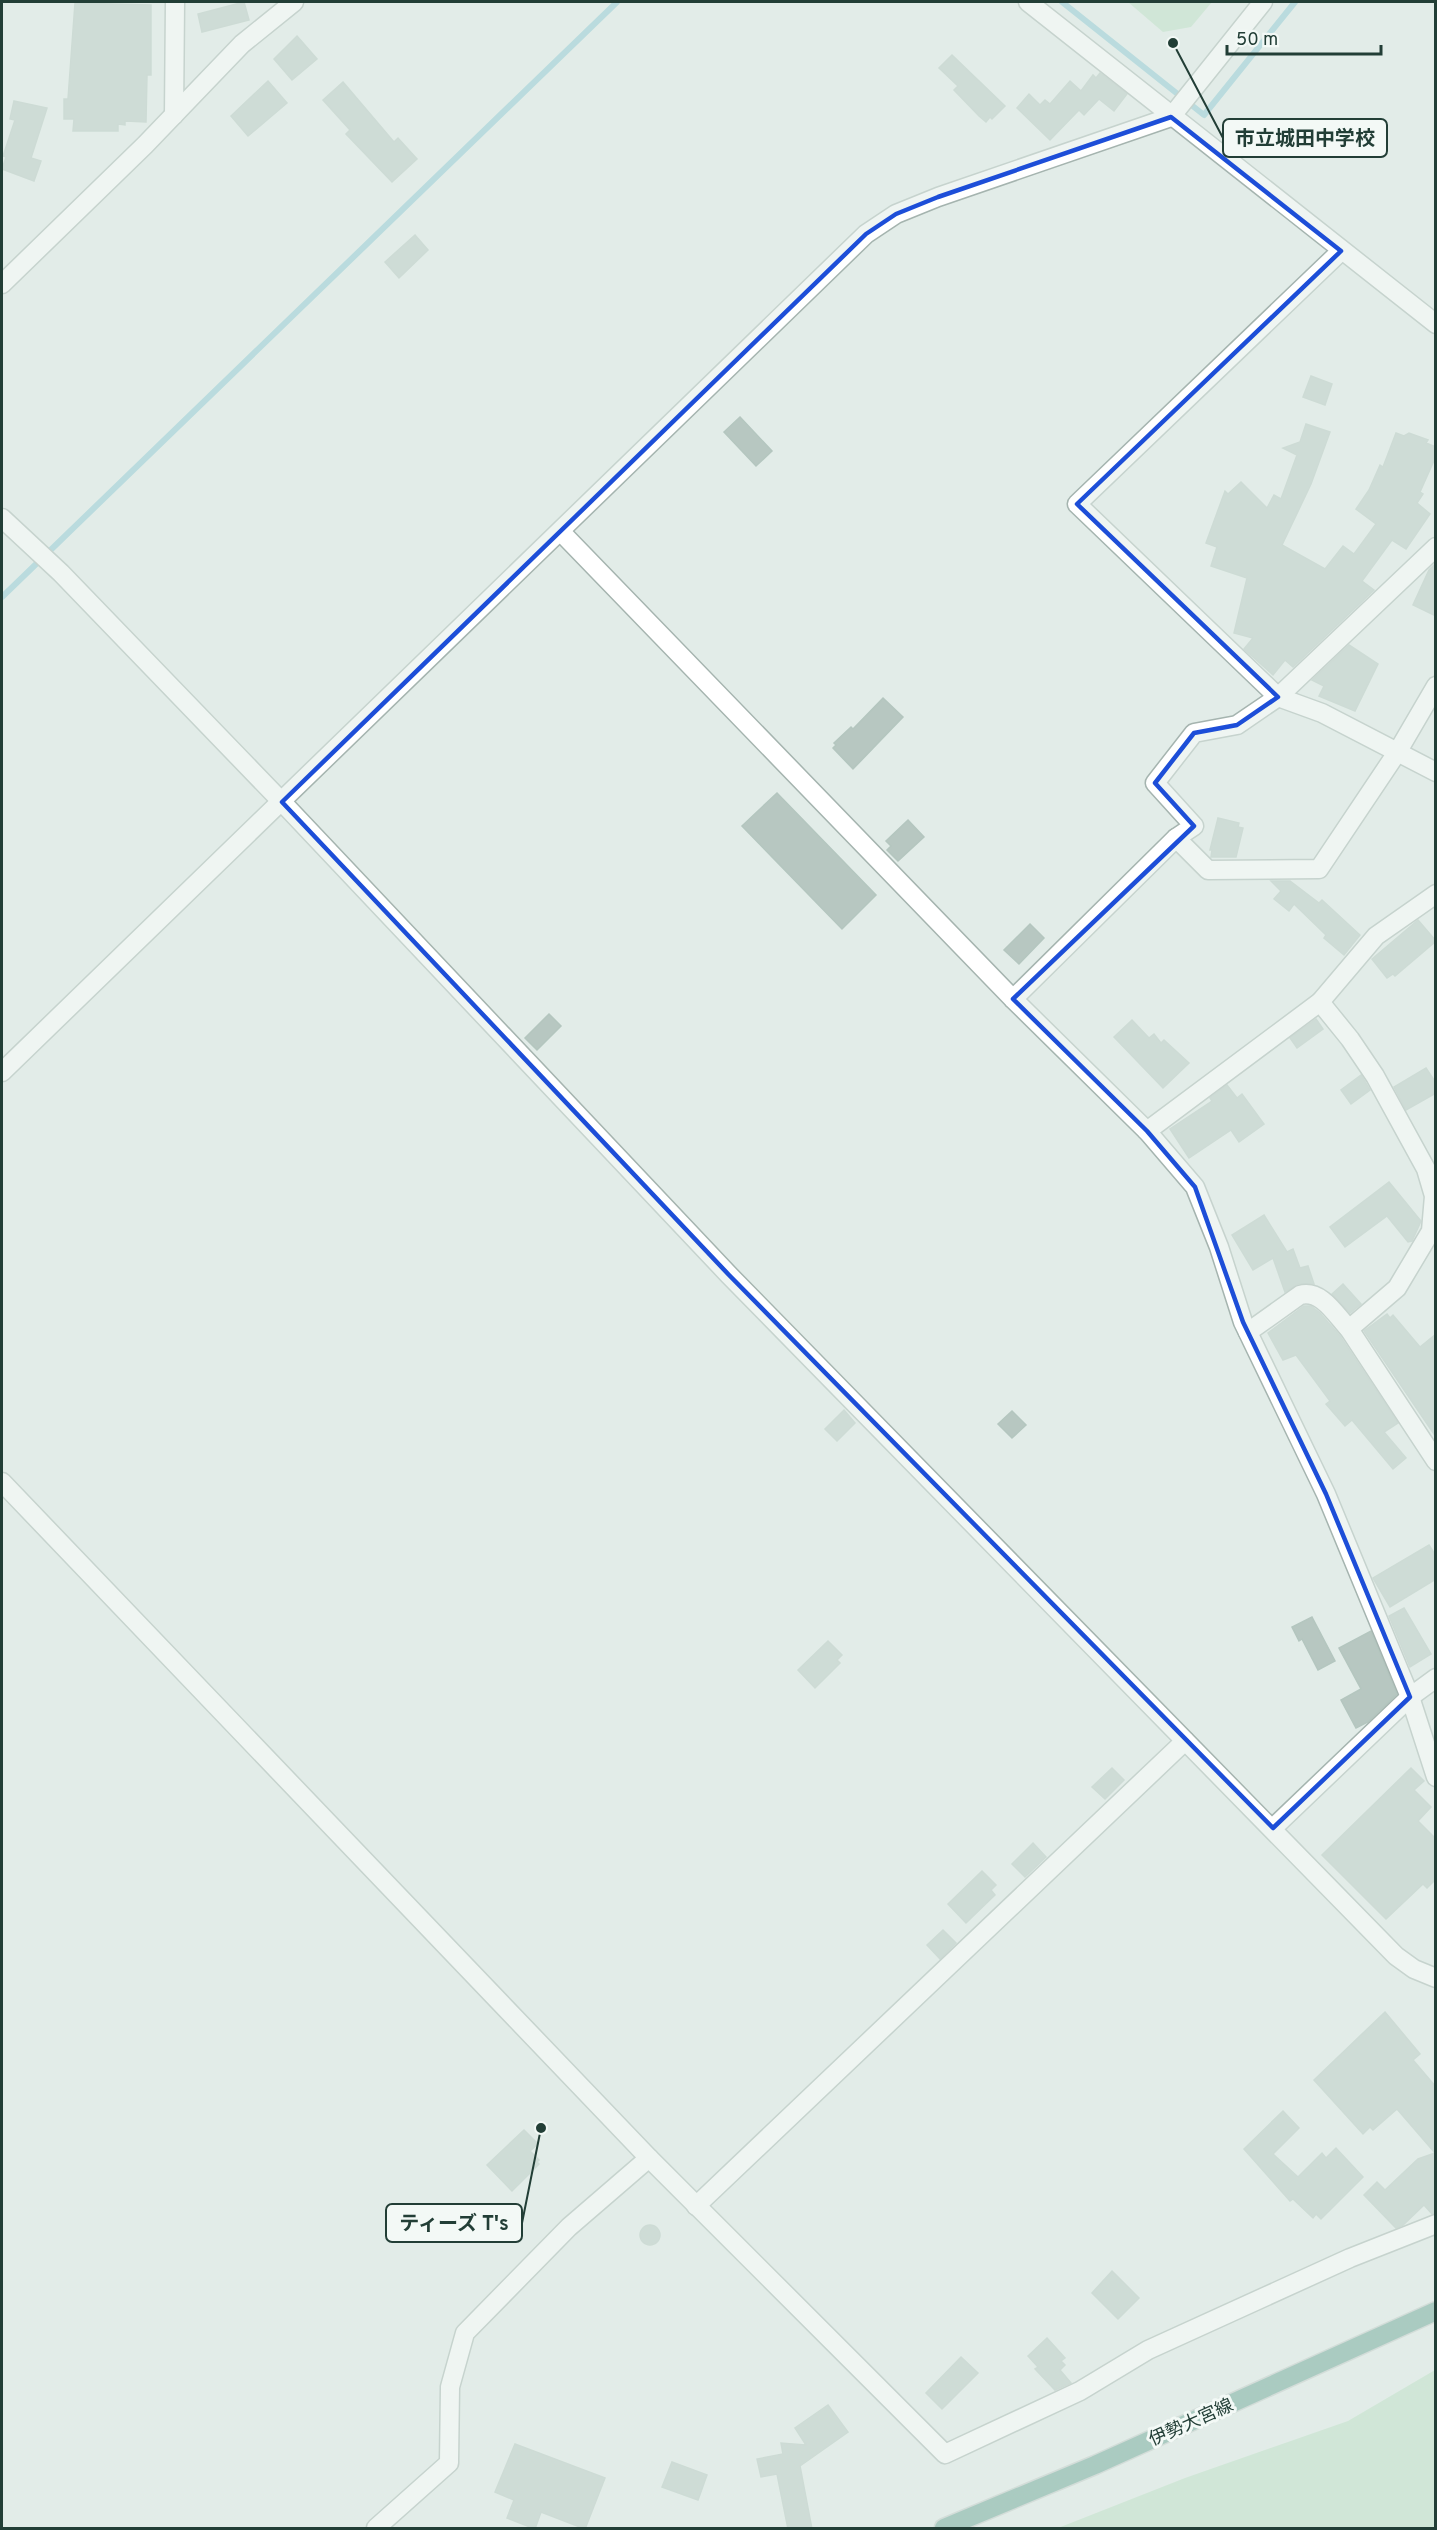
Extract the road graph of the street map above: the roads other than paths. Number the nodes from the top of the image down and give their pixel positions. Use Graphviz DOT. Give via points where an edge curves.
graph roads {
  1 [pos="175,2"];
  2 [pos="294,2"];
  3 [pos="1028,2"];
  4 [pos="1263,2"];
  5 [pos="1172,115"];
  6 [pos="174,116"];
  7 [pos="1341,250"];
  8 [pos="2,284"];
  9 [pos="1436,324"];
  10 [pos="2,518"];
  11 [pos="561,532"];
  12 [pos="1436,547"];
  13 [pos="1436,686"];
  14 [pos="1278,697"];
  15 [pos="1398,751"];
  16 [pos="1436,772"];
  17 [pos="282,801"];
  18 [pos="1176,838"];
  19 [pos="1436,894"];
  20 [pos="1013,999"];
  21 [pos="1320,1002"];
  22 [pos="2,1072"];
  23 [pos="1147,1131"];
  24 [pos="1433,1230"];
  25 [pos="1349,1329"];
  26 [pos="1248,1332"];
  27 [pos="1436,1461"];
  28 [pos="2,1482"];
  29 [pos="1436,1678"];
  30 [pos="1410,1697"];
  31 [pos="1185,1742"];
  32 [pos="1436,1777"];
  33 [pos="1273,1828"];
  34 [pos="1436,1978"];
  35 [pos="649,2158"];
  36 [pos="696,2206"];
  37 [pos="1436,2224"];
  38 [pos="1436,2311"];
  39 [pos="376,2529"];
  40 [pos="944,2529"];
  1 -- 6 [label="street"];
  2 -- 6 [label="street" via="242,44"];
  3 -- 5 [label="street"];
  4 -- 5 [label="street"];
  5 -- 7 [label="street"];
  5 -- 11 [label="street" via="938,197 896,214 866,234"];
  6 -- 8 [label="street"];
  7 -- 9 [label="street"];
  7 -- 14 [label="street" via="1077,504"];
  10 -- 17 [label="street"];
  11 -- 17 [label="street"];
  11 -- 20 [label="street"];
  12 -- 14 [label="street"];
  13 -- 15 [label="street"];
  14 -- 15 [label="street" via="1322,713"];
  14 -- 18 [label="street" via="1237,725 1194,733 1155,783 1194,826"];
  15 -- 16 [label="street"];
  15 -- 18 [label="street" via="1319,869 1208,870"];
  17 -- 22 [label="street"];
  17 -- 31 [label="street" via="720,1266"];
  18 -- 20 [label="street"];
  19 -- 21 [label="street" via="1376,936"];
  20 -- 23 [label="street"];
  21 -- 23 [label="street"];
  21 -- 24 [label="street" via="1375,1076 1426,1169 1434,1196"];
  23 -- 26 [label="street" via="1195,1187"];
  24 -- 25 [label="street" via="1397,1288"];
  25 -- 26 [label="street" via="1318,1296 1308,1293"];
  25 -- 27 [label="street"];
  26 -- 30 [label="street" via="1326,1494"];
  28 -- 35 [label="street"];
  29 -- 30 [label="street"];
  30 -- 32 [label="street"];
  30 -- 33 [label="street"];
  31 -- 33 [label="street"];
  31 -- 36 [label="street"];
  33 -- 34 [label="street" via="1396,1956"];
  35 -- 36 [label="street"];
  35 -- 39 [label="street" via="569,2227 465,2333 450,2387 449,2463"];
  36 -- 37 [label="street" via="945,2454 1080,2391 1148,2350 1350,2258"];
  38 -- 40 [label="main road, 伊勢大宮線"];
}
